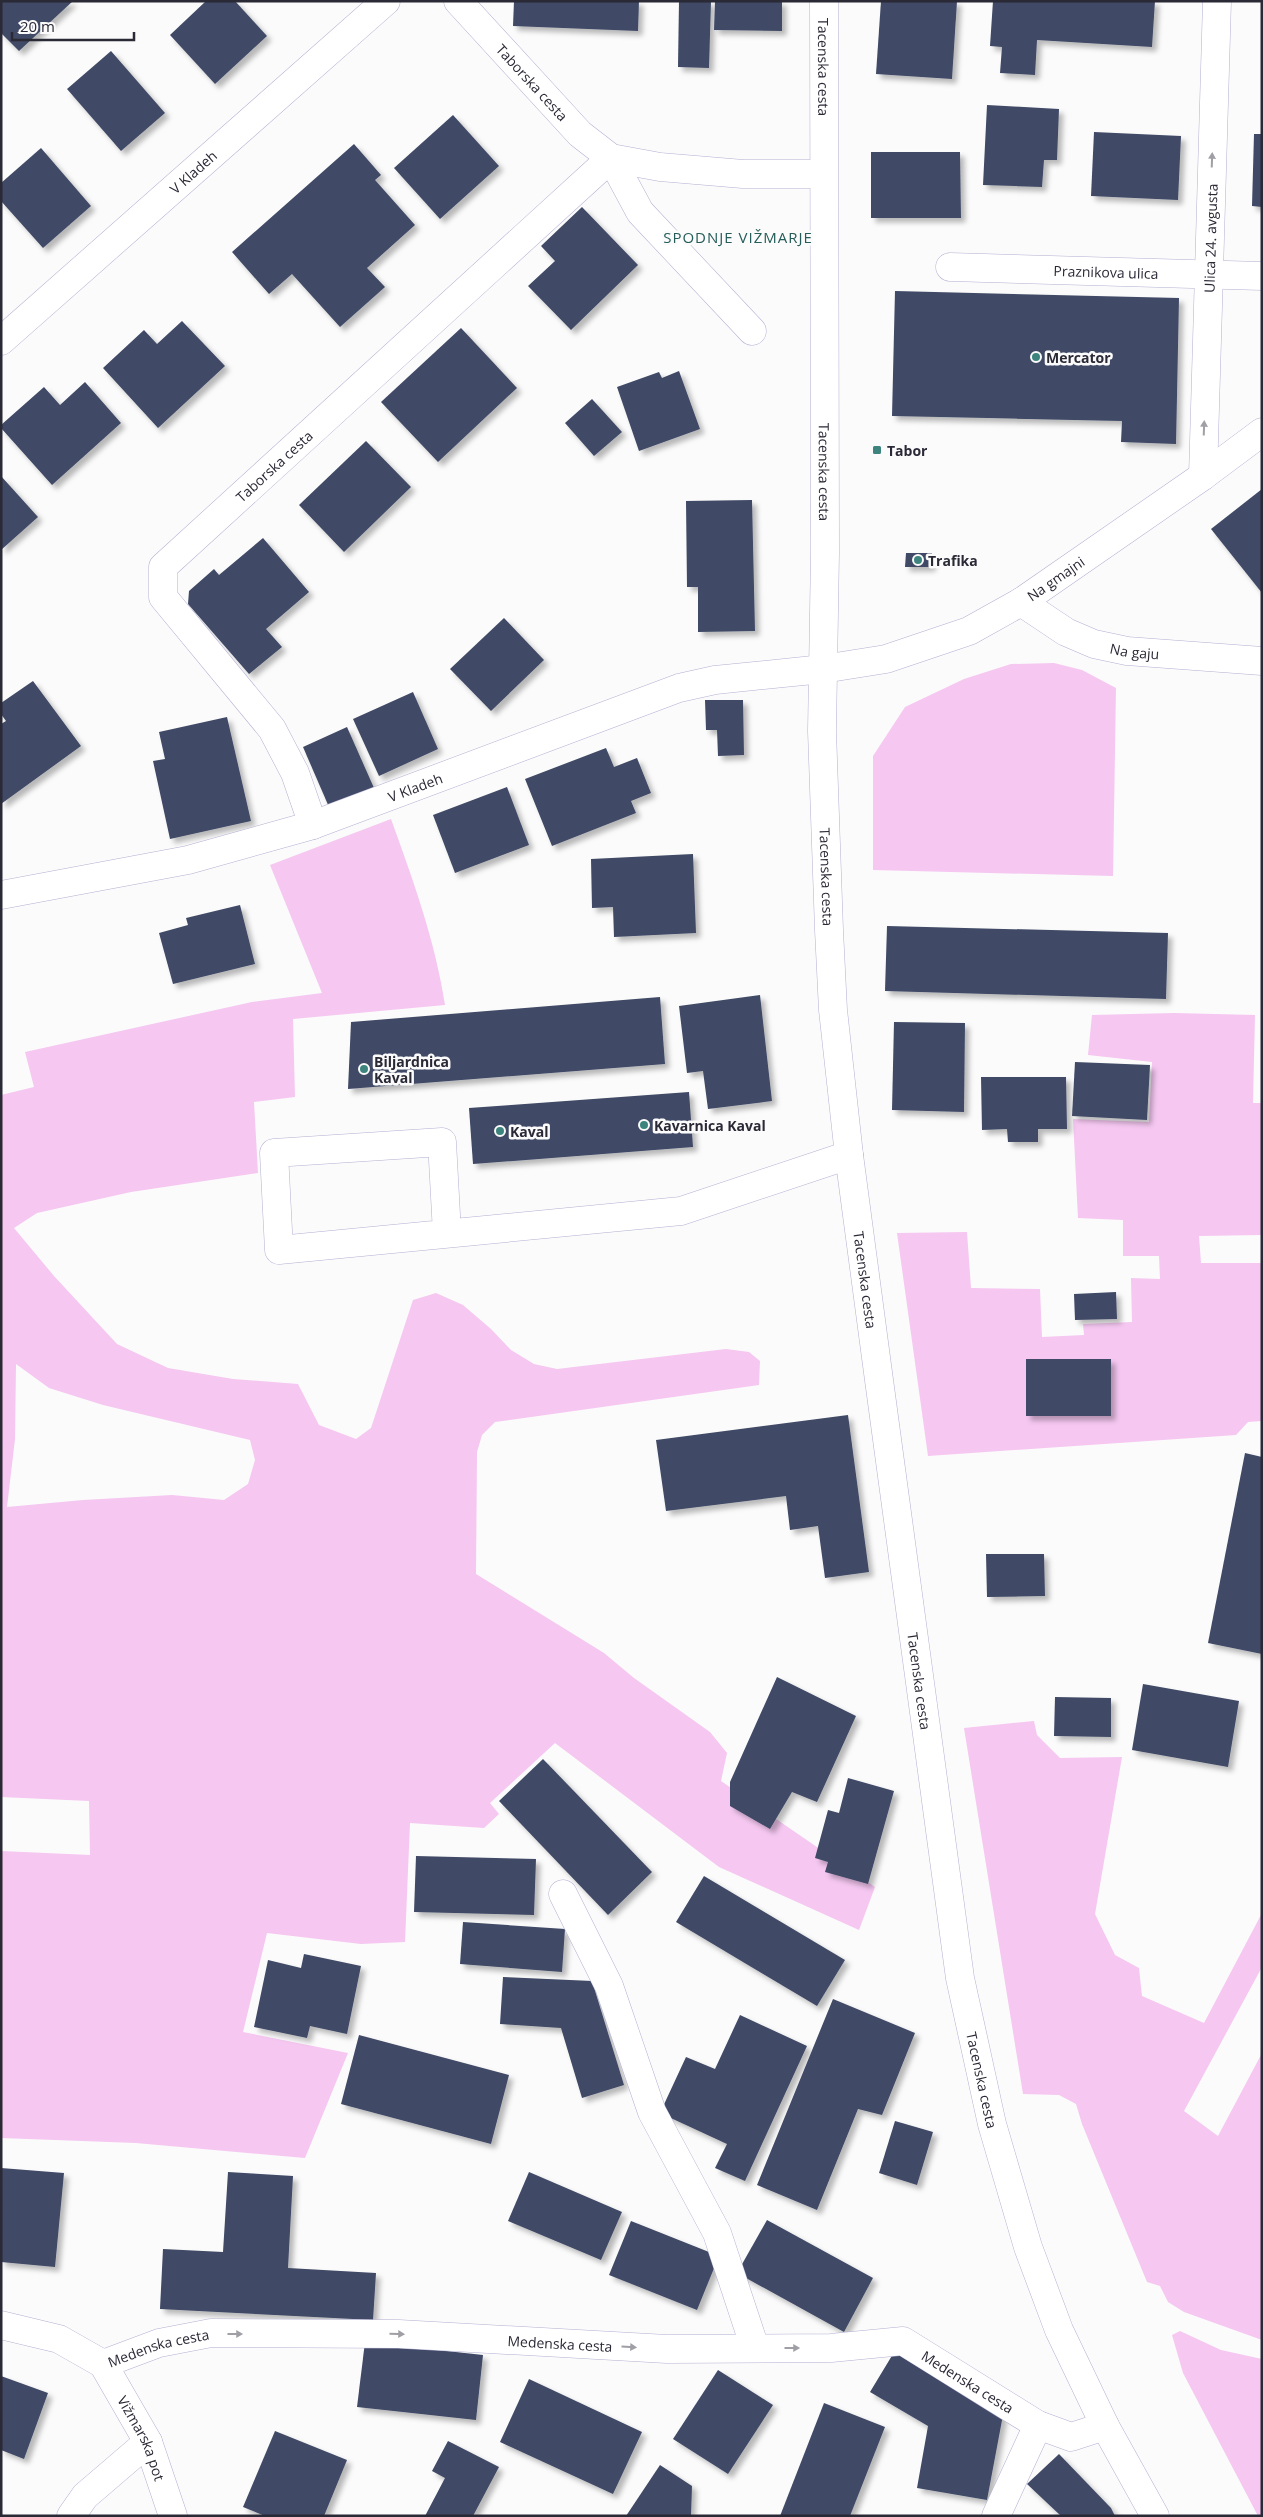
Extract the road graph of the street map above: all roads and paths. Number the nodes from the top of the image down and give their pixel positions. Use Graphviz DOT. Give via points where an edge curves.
graph roads {
  1 [pos="386,1"];
  2 [pos="458,1"];
  3 [pos="824,1"];
  4 [pos="1217,1"];
  5 [pos="611,158"];
  6 [pos="824,174"];
  7 [pos="950,267"];
  8 [pos="1208,273"];
  9 [pos="1262,276"];
  10 [pos="752,331"];
  11 [pos="1,341"];
  12 [pos="1262,432"];
  13 [pos="1203,476"];
  14 [pos="1021,602"];
  15 [pos="1262,661"];
  16 [pos="823,669"];
  17 [pos="313,825"];
  18 [pos="1,895"];
  19 [pos="849,1155"];
  20 [pos="447,1233"];
  21 [pos="564,1894"];
  22 [pos="1,2325"];
  23 [pos="755,2348"];
  24 [pos="103,2364"];
  25 [pos="1038,2425"];
  26 [pos="1105,2426"];
  27 [pos="148,2442"];
  28 [pos="71,2516"];
  29 [pos="174,2516"];
  30 [pos="996,2516"];
  31 [pos="1155,2516"];
  1 -- 11 [label="street, V Kladeh"];
  2 -- 5 [label="street, Taborska cesta" via="580,134"];
  3 -- 6 [label="street, Tacenska cesta"];
  8 -- 4 [label="street, Ulica 24. avgusta, one-way"];
  5 -- 6 [label="street, Taborska cesta" via="660,167 743,174"];
  5 -- 10 [label="street, Taborska cesta" via="640,212"];
  5 -- 17 [label="street, Taborska cesta" via="163,568 163,597 272,729 294,773"];
  6 -- 16 [label="street, Tacenska cesta"];
  7 -- 8 [label="street, Praznikova ulica"];
  8 -- 9 [label="street, Praznikova ulica"];
  13 -- 8 [label="street, Ulica 24. avgusta, one-way"];
  12 -- 13 [label="street, Na gmajni"];
  13 -- 14 [label="street, Na gmajni"];
  14 -- 15 [label="street, Na gaju" via="1066,632 1094,644 1127,652"];
  14 -- 16 [label="street, Na gmajni" via="969,631 916,650 886,659"];
  16 -- 17 [label="street, V Kladeh" via="715,680 679,688"];
  16 -- 19 [label="street, Tacenska cesta" via="822,731 833,1010"];
  17 -- 18 [label="street, V Kladeh" via="188,860"];
  19 -- 20 [label="street" via="681,1211"];
  19 -- 26 [label="street, Tacenska cesta" via="960,1978 992,2124 1028,2247 1059,2330"];
  20 -- 20 [label="street" via="442,1142 274,1153 279,1250"];
  21 -- 23 [label="street" via="609,1986 652,2112 717,2233"];
  22 -- 24 [label="street, Medenska cesta" via="59,2339"];
  24 -- 23 [label="street, Medenska cesta, one-way" via="160,2343 211,2334 399,2334 667,2349"];
  23 -- 25 [label="street, Medenska cesta, one-way" via="831,2348 903,2341"];
  24 -- 27 [label="street, Vižmarska pot"];
  25 -- 26 [label="street, Medenska cesta" via="1071,2437"];
  25 -- 30 [label="street"];
  26 -- 31 [label="street, Tacenska cesta"];
  27 -- 28 [label="street" via="86,2496"];
  27 -- 29 [label="street, Vižmarska pot"];
}
